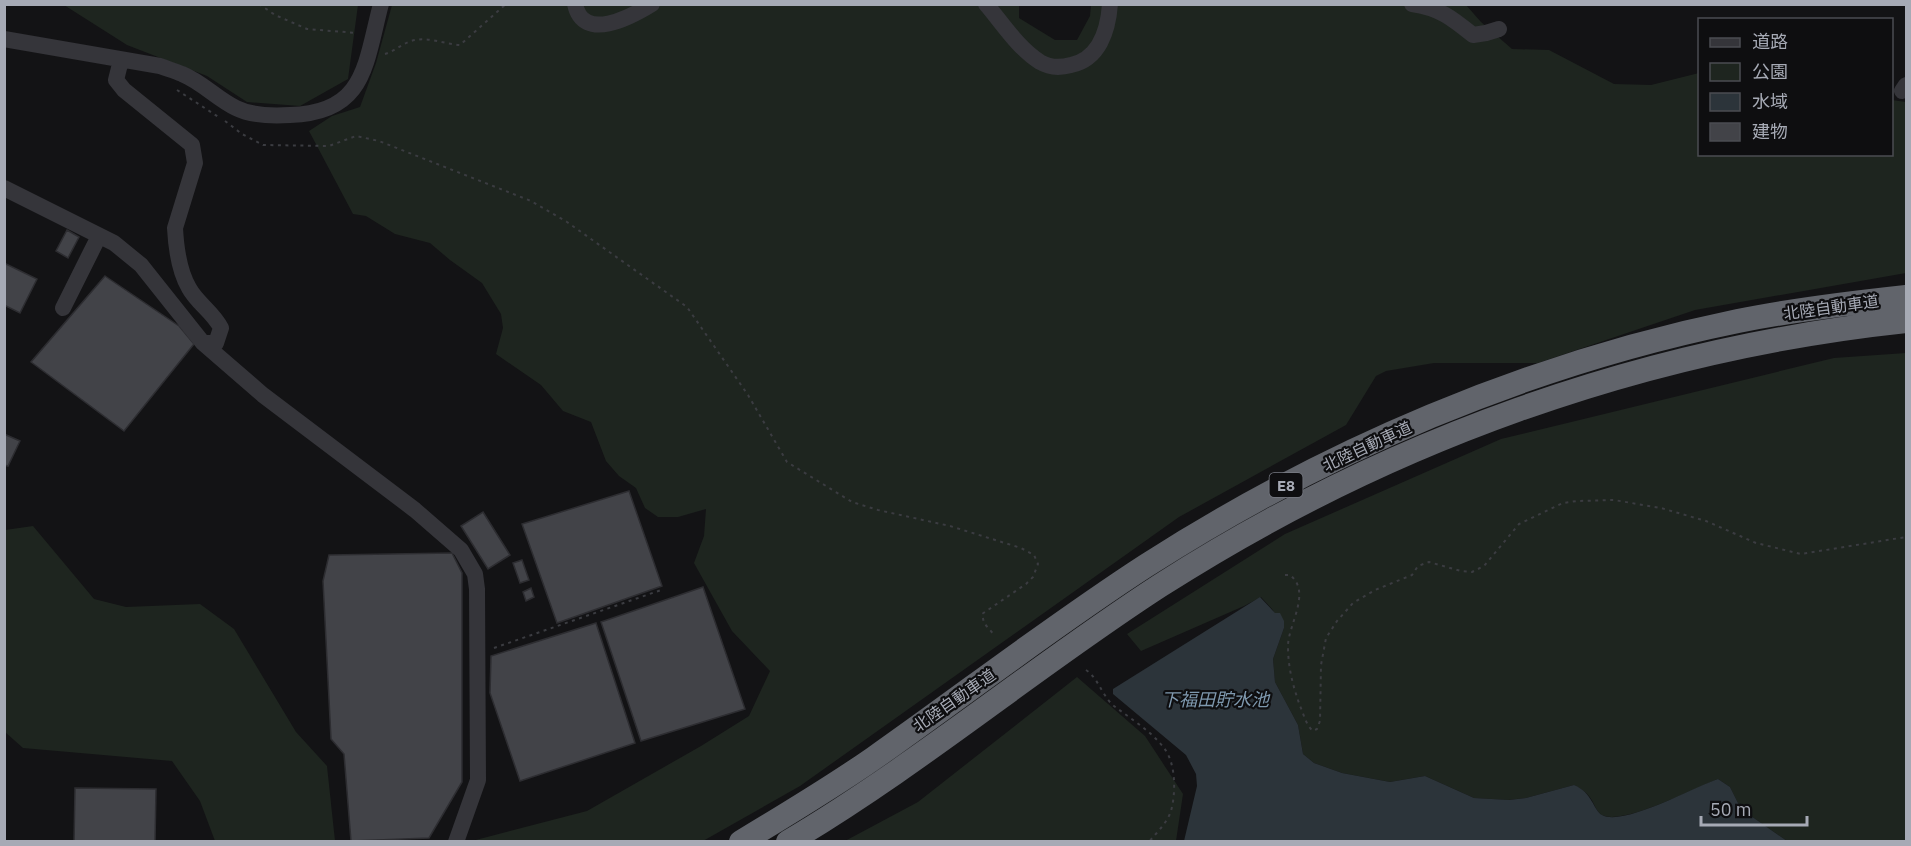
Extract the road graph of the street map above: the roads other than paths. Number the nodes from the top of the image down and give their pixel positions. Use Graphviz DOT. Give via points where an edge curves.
graph roads {
  1 [pos="381,4"];
  2 [pos="575,4"];
  3 [pos="652,4"];
  4 [pos="986,4"];
  5 [pos="1110,4"];
  6 [pos="1412,4"];
  7 [pos="1499,29"];
  8 [pos="4,39"];
  9 [pos="121,60"];
  10 [pos="4,189"];
  11 [pos="99,236"];
  12 [pos="1906,297"];
  13 [pos="63,308"];
  14 [pos="1906,321"];
  15 [pos="203,343"];
  16 [pos="456,842"];
  17 [pos="741,842"];
  18 [pos="788,842"];
  1 -- 9 [label="street" via="358,85 340,103 310,113 282,116 238,109 183,74"];
  2 -- 3 [label="street" via="584,21 600,26"];
  4 -- 5 [label="street" via="1039,62 1058,68 1084,62 1092,55 1107,25"];
  6 -- 7 [label="street" via="1440,10 1473,35"];
  8 -- 9 [label="street"];
  9 -- 15 [label="street" via="116,80 124,90 192,145 195,163 175,228 189,289 221,328 216,343"];
  10 -- 11 [label="street"];
  11 -- 13 [label="street"];
  11 -- 15 [label="street" via="141,265"];
  12 -- 17 [label="highway, 北陸自動車道 / E8" via="1739,321 1663,339 1516,383 1376,440 1298,478 1146,566 872,759"];
  14 -- 18 [label="highway, 北陸自動車道 / E8" via="1757,343 1604,381 1486,421 1388,462 1241,537 1162,585 888,777"];
  15 -- 16 [label="street" via="263,395 461,549 474,574 479,653 478,780"];
}
